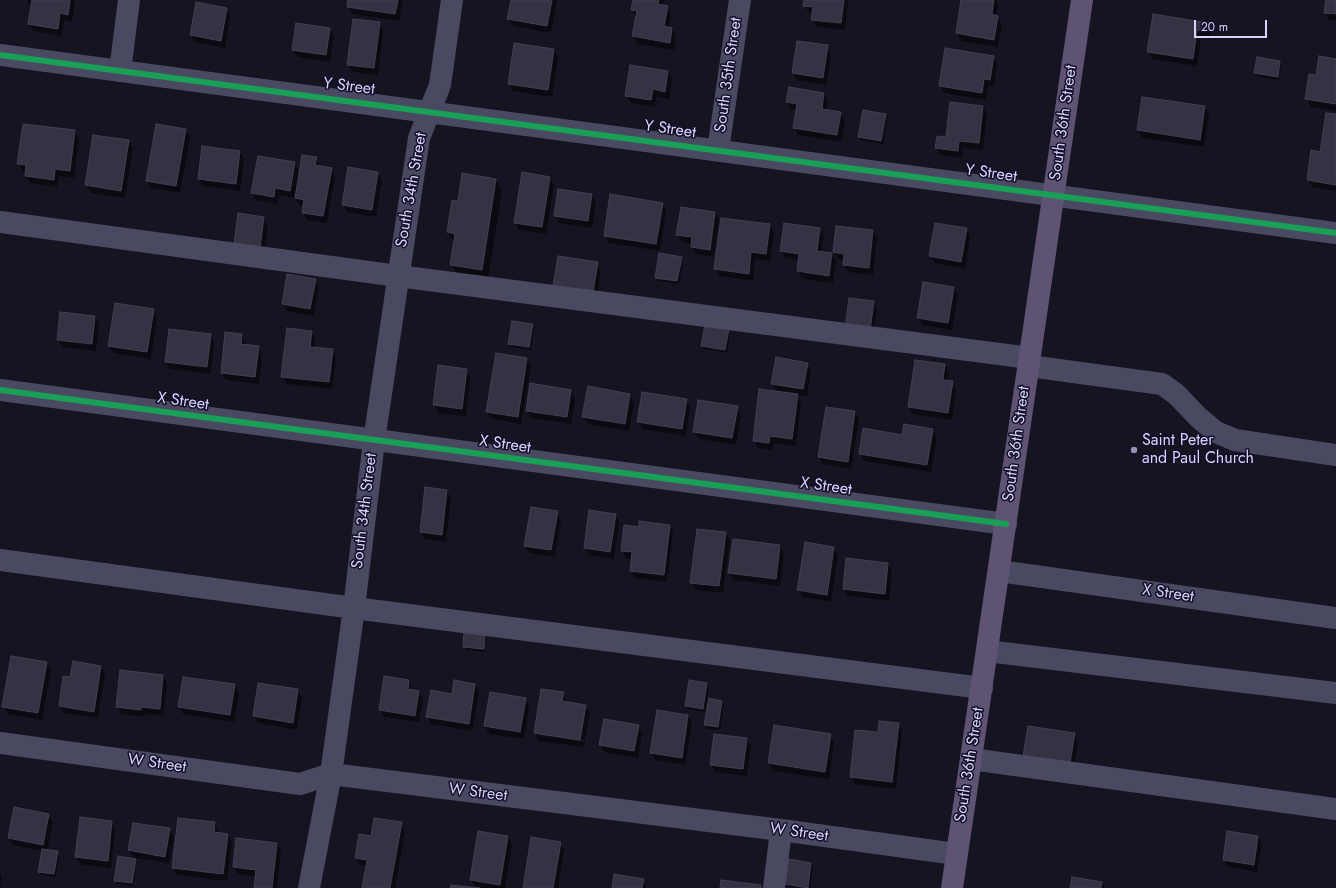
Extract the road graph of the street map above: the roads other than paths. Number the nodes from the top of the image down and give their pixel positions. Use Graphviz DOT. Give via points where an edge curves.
graph roads {
  1 [pos="129,0"];
  2 [pos="452,0"];
  3 [pos="740,0"];
  4 [pos="1082,0"];
  5 [pos="0,55"];
  6 [pos="120,71"];
  7 [pos="430,111"];
  8 [pos="718,150"];
  9 [pos="1054,196"];
  10 [pos="0,222"];
  11 [pos="1336,233"];
  12 [pos="398,276"];
  13 [pos="1029,362"];
  14 [pos="0,390"];
  15 [pos="374,441"];
  16 [pos="1336,455"];
  17 [pos="1006,524"];
  18 [pos="0,560"];
  19 [pos="999,571"];
  20 [pos="354,608"];
  21 [pos="1336,618"];
  22 [pos="987,651"];
  23 [pos="982,688"];
  24 [pos="1336,693"];
  25 [pos="0,743"];
  26 [pos="971,759"];
  27 [pos="331,774"];
  28 [pos="1336,809"];
  29 [pos="782,830"];
  30 [pos="956,854"];
  31 [pos="310,888"];
  32 [pos="774,888"];
  33 [pos="952,888"];
  1 -- 6 [label="street"];
  2 -- 7 [label="street, South 34th Street" via="440,85"];
  3 -- 8 [label="street, South 35th Street"];
  4 -- 9 [label="main road, South 36th Street"];
  5 -- 6 [label="street, Y Street"];
  6 -- 7 [label="street, Y Street"];
  7 -- 8 [label="street, Y Street"];
  7 -- 12 [label="street, South 34th Street" via="419,138"];
  8 -- 9 [label="street, Y Street"];
  9 -- 11 [label="street, Y Street"];
  9 -- 13 [label="main road, South 36th Street"];
  10 -- 12 [label="street"];
  12 -- 13 [label="street"];
  12 -- 15 [label="street, South 34th Street"];
  13 -- 16 [label="street" via="1162,384 1216,432 1235,440"];
  13 -- 17 [label="main road, South 36th Street"];
  14 -- 15 [label="street, X Street"];
  15 -- 17 [label="street, X Street"];
  15 -- 20 [label="street, South 34th Street"];
  17 -- 19 [label="main road, South 36th Street"];
  18 -- 20 [label="street"];
  19 -- 21 [label="street, X Street"];
  19 -- 22 [label="main road, South 36th Street"];
  20 -- 23 [label="street"];
  20 -- 27 [label="street, South 34th Street"];
  22 -- 23 [label="main road, South 36th Street"];
  22 -- 24 [label="street"];
  23 -- 26 [label="main road, South 36th Street"];
  25 -- 27 [label="street, W Street" via="300,784"];
  26 -- 28 [label="street"];
  26 -- 30 [label="main road, South 36th Street"];
  27 -- 29 [label="street, W Street"];
  27 -- 31 [label="street, South 34th Street"];
  29 -- 30 [label="street, W Street"];
  29 -- 32 [label="street"];
  30 -- 33 [label="main road, South 36th Street"];
}
